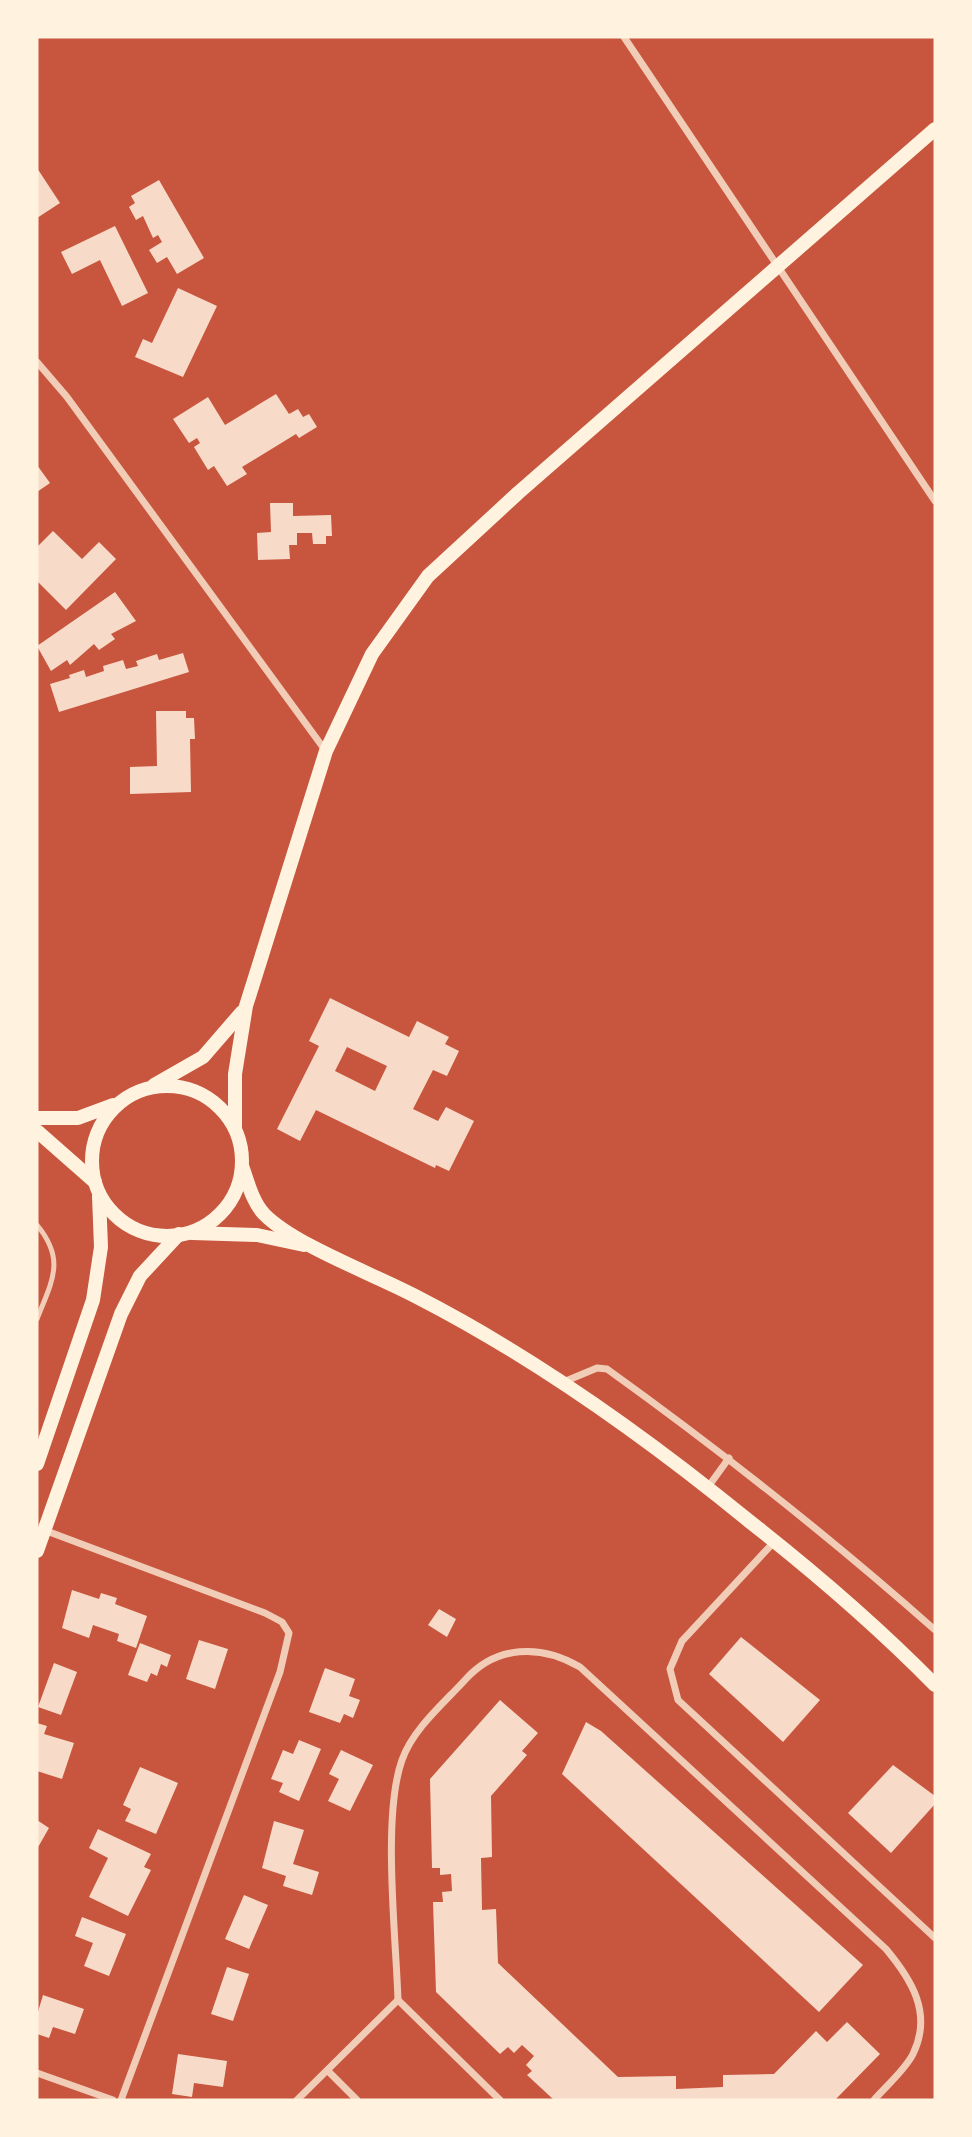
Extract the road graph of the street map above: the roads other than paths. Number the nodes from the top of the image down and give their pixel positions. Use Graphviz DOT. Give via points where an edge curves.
graph roads {
  1 [pos="624,37"];
  2 [pos="935,130"];
  3 [pos="778,265"];
  4 [pos="37,362"];
  5 [pos="935,501"];
  6 [pos="326,751"];
  7 [pos="246,1006"];
  8 [pos="146,1089"];
  9 [pos="125,1099"];
  10 [pos="37,1118"];
  11 [pos="235,1128"];
  12 [pos="37,1131"];
  13 [pos="242,1166"];
  14 [pos="97,1187"];
  15 [pos="37,1225"];
  16 [pos="184,1233"];
  17 [pos="319,1248"];
  18 [pos="37,1319"];
  19 [pos="561,1383"];
  20 [pos="38,1456"];
  21 [pos="729,1458"];
  22 [pos="708,1487"];
  23 [pos="44,1530"];
  24 [pos="775,1541"];
  25 [pos="37,1551"];
  26 [pos="935,1630"];
  27 [pos="935,1685"];
  28 [pos="935,1938"];
  29 [pos="398,2000"];
  30 [pos="328,2071"];
  31 [pos="37,2073"];
  32 [pos="113,2100"];
  33 [pos="121,2100"];
  34 [pos="297,2100"];
  35 [pos="357,2100"];
  36 [pos="500,2100"];
  37 [pos="874,2100"];
  1 -- 3 [label="street"];
  2 -- 3 [label="main road"];
  3 -- 5 [label="street"];
  3 -- 6 [label="main road" via="428,576 372,654"];
  4 -- 6 [label="street"];
  6 -- 7 [label="main road"];
  7 -- 8 [label="main road" via="203,1057"];
  7 -- 11 [label="main road" via="235,1074"];
  8 -- 9 [label="main road"];
  8 -- 11 [label="main road" via="188,1089 223,1111"];
  9 -- 10 [label="main road" via="78,1118"];
  9 -- 14 [label="main road" via="108,1115 96,1136 92,1159"];
  11 -- 13 [label="main road"];
  12 -- 14 [label="main road"];
  13 -- 16 [label="main road" via="226,1208 209,1223"];
  13 -- 17 [label="main road" via="264,1214"];
  14 -- 16 [label="main road" via="110,1210 126,1224 145,1233"];
  14 -- 20 [label="main road" via="101,1247 93,1300"];
  15 -- 18 [label="lane" via="49,1240 56,1261"];
  16 -- 17 [label="main road" via="257,1235"];
  16 -- 23 [label="main road" via="140,1276 121,1314"];
  17 -- 19 [label="main road" via="418,1297"];
  19 -- 21 [label="street" via="597,1368 607,1369"];
  19 -- 22 [label="main road"];
  21 -- 22 [label="street"];
  21 -- 26 [label="street"];
  22 -- 24 [label="main road"];
  23 -- 25 [label="main road"];
  23 -- 33 [label="street" via="265,1613 282,1622 289,1633 280,1672"];
  24 -- 27 [label="main road"];
  24 -- 28 [label="street" via="682,1641 670,1669 678,1700"];
  29 -- 30 [label="street"];
  29 -- 36 [label="street"];
  29 -- 37 [label="street" via="393,1830 402,1760 413,1737 477,1667 506,1653 536,1650 580,1667 886,1949 906,1973 919,2003 919,2033 913,2055"];
  30 -- 34 [label="street"];
  30 -- 35 [label="street"];
  31 -- 32 [label="street"];
}
